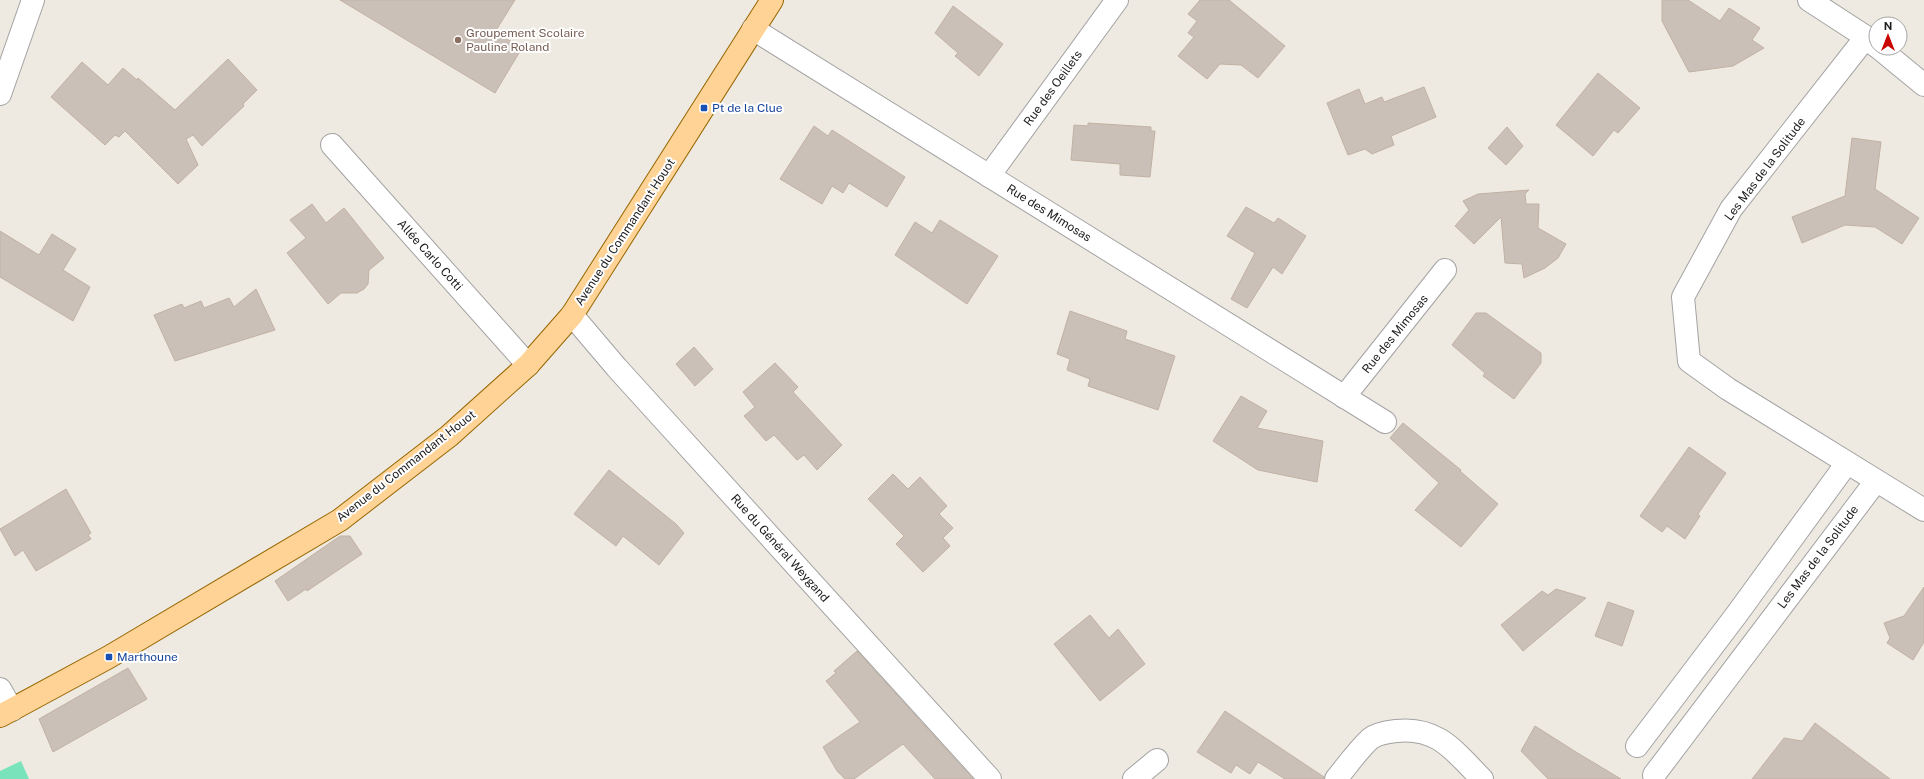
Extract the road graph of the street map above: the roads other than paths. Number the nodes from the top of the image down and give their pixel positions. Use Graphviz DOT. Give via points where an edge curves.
graph roads {
  1 [pos="33,0"];
  2 [pos="1117,0"];
  3 [pos="1809,0"];
  4 [pos="769,1"];
  5 [pos="753,29"];
  6 [pos="1868,40"];
  7 [pos="1868,51"];
  8 [pos="1889,56"];
  9 [pos="1924,85"];
  10 [pos="0,94"];
  11 [pos="332,145"];
  12 [pos="989,176"];
  13 [pos="1445,270"];
  14 [pos="572,315"];
  15 [pos="528,365"];
  16 [pos="1344,397"];
  17 [pos="1385,422"];
  18 [pos="1847,463"];
  19 [pos="1876,481"];
  20 [pos="1924,510"];
  21 [pos="1737,614"];
  22 [pos="1761,632"];
  23 [pos="0,689"];
  24 [pos="6,713"];
  25 [pos="1637,746"];
  26 [pos="1157,760"];
  27 [pos="1654,774"];
  28 [pos="990,779"];
  29 [pos="1134,779"];
  30 [pos="1336,779"];
  31 [pos="1482,779"];
  1 -- 10 [label="street"];
  2 -- 12 [label="street, Rue des Oeillets"];
  3 -- 6 [label="street"];
  4 -- 5 [label="main road, Avenue du Commandant Houot"];
  5 -- 12 [label="street, Rue des Mimosas"];
  5 -- 14 [label="main road, Avenue du Commandant Houot"];
  7 -- 18 [label="street, Les Mas de la Solitude" via="1732,209 1683,297 1689,361 1728,389"];
  8 -- 9 [label="street"];
  11 -- 15 [label="street, Allée Carlo Cotti"];
  12 -- 16 [label="street, Rue des Mimosas"];
  13 -- 16 [label="street, Rue des Mimosas"];
  14 -- 15 [label="main road, Avenue du Commandant Houot"];
  14 -- 28 [label="street, Rue du Général Weygand" via="617,368"];
  15 -- 24 [label="main road, Avenue du Commandant Houot" via="449,436 340,520 109,657"];
  16 -- 17 [label="street, Rue des Mimosas"];
  18 -- 19 [label="street, Les Mas de la Solitude"];
  18 -- 21 [label="street"];
  19 -- 20 [label="street, Les Mas de la Solitude"];
  19 -- 22 [label="street, Les Mas de la Solitude"];
  21 -- 22 [label="street"];
  21 -- 25 [label="street"];
  22 -- 27 [label="street, Les Mas de la Solitude"];
  23 -- 24 [label="street"];
  26 -- 29 [label="street"];
  30 -- 31 [label="street" via="1371,738 1387,732 1406,730 1422,731 1436,736"];
}
